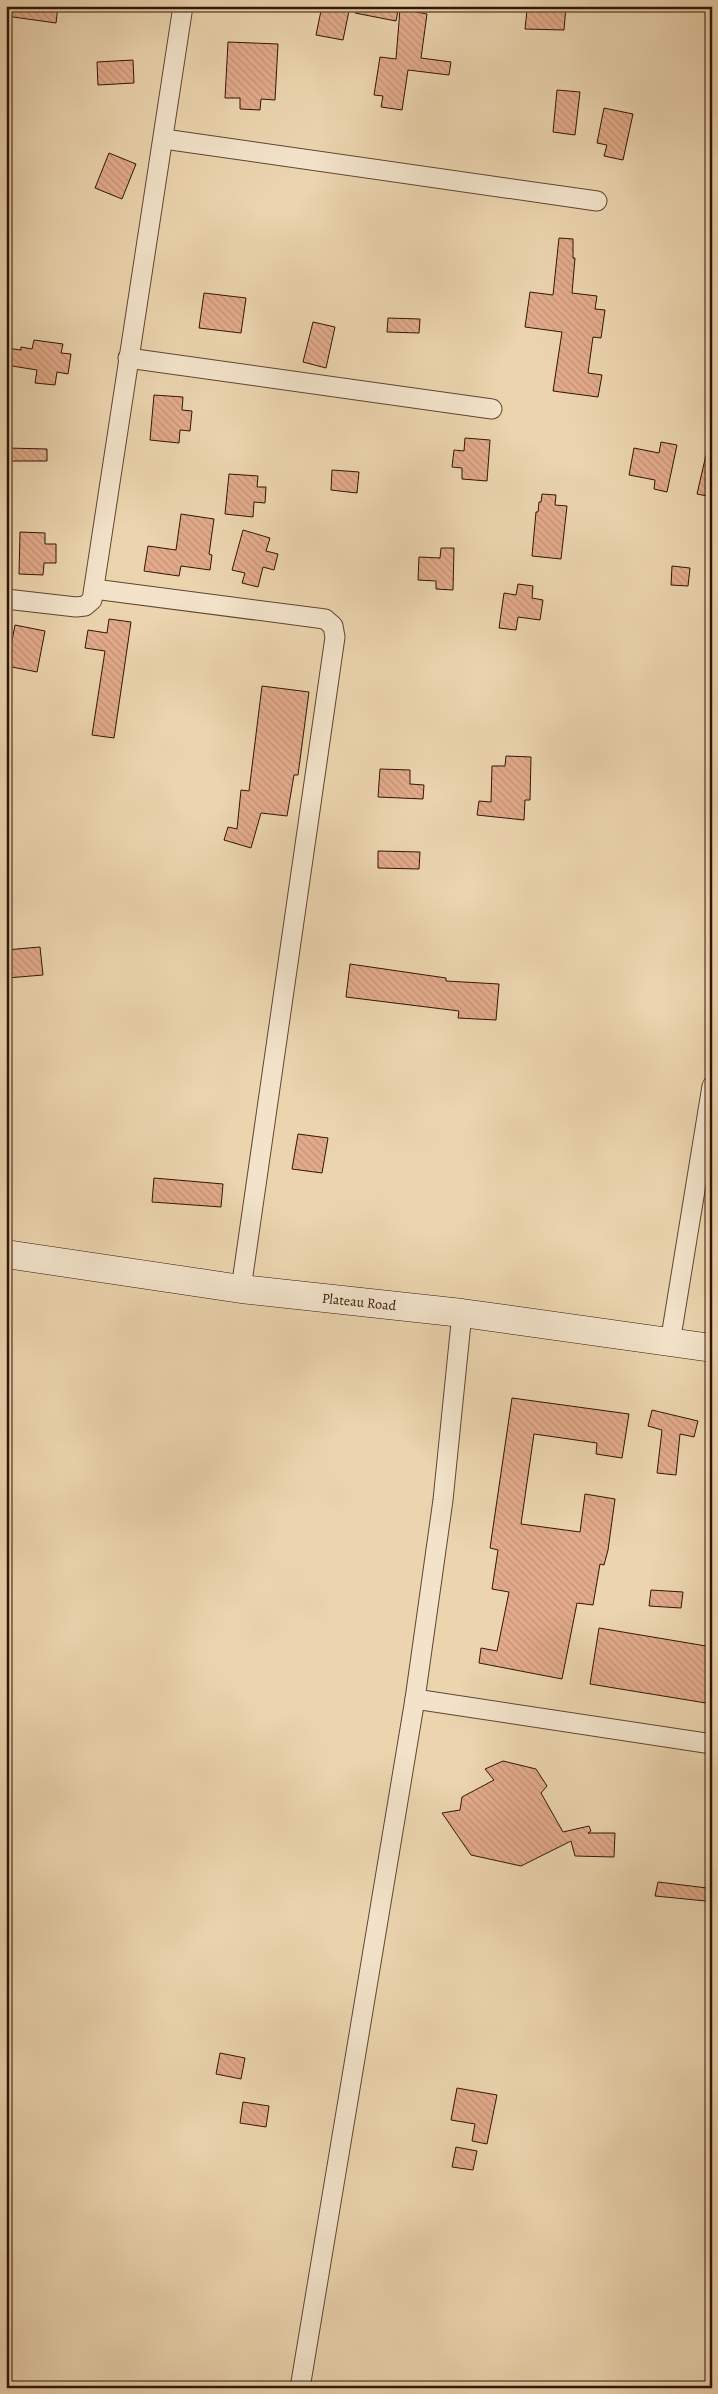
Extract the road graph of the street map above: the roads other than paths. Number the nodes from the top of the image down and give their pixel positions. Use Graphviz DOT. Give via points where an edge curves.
graph roads {
  1 [pos="183,6"];
  2 [pos="164,139"];
  3 [pos="597,201"];
  4 [pos="128,358"];
  5 [pos="492,409"];
  6 [pos="94,589"];
  7 [pos="6,599"];
  8 [pos="712,1086"];
  9 [pos="6,1254"];
  10 [pos="241,1289"];
  11 [pos="462,1313"];
  12 [pos="670,1343"];
  13 [pos="712,1348"];
  14 [pos="415,1699"];
  15 [pos="712,1744"];
  16 [pos="300,2388"];
  1 -- 2 [label="street"];
  2 -- 3 [label="street"];
  2 -- 4 [label="street"];
  4 -- 5 [label="street"];
  4 -- 6 [label="street"];
  6 -- 7 [label="street" via="92,600 85,606"];
  6 -- 10 [label="street" via="325,619 333,626 336,637"];
  8 -- 12 [label="street"];
  9 -- 10 [label="street, Plateau Road"];
  10 -- 11 [label="street, Plateau Road"];
  11 -- 12 [label="street, Plateau Road"];
  11 -- 14 [label="street" via="443,1500"];
  12 -- 13 [label="street, Plateau Road"];
  14 -- 15 [label="street"];
  14 -- 16 [label="street"];
}
